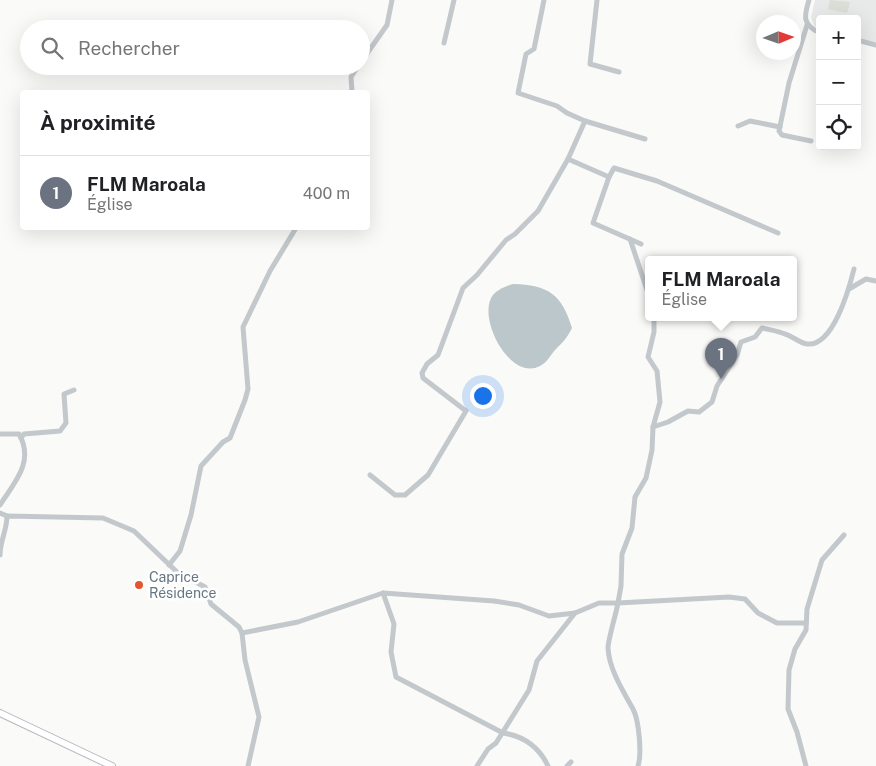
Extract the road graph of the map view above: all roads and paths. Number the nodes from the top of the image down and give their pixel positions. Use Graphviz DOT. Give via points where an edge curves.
graph roads {
  1 [pos="392,0"];
  2 [pos="454,0"];
  3 [pos="544,0"];
  4 [pos="597,0"];
  5 [pos="809,0"];
  6 [pos="807,25"];
  7 [pos="816,31"];
  8 [pos="861,41"];
  9 [pos="444,43"];
  10 [pos="876,44"];
  11 [pos="370,49"];
  12 [pos="619,72"];
  13 [pos="352,75"];
  14 [pos="352,90"];
  15 [pos="585,121"];
  16 [pos="738,126"];
  17 [pos="780,127"];
  18 [pos="645,139"];
  19 [pos="811,141"];
  20 [pos="568,160"];
  21 [pos="609,177"];
  22 [pos="295,230"];
  23 [pos="778,233"];
  24 [pos="630,239"];
  25 [pos="641,244"];
  26 [pos="854,269"];
  27 [pos="876,281"];
  28 [pos="645,284"];
  29 [pos="849,290"];
  30 [pos="654,321"];
  31 [pos="74,390"];
  32 [pos="653,427"];
  33 [pos="0,434"];
  34 [pos="21,438"];
  35 [pos="370,475"];
  36 [pos="0,505"];
  37 [pos="0,513"];
  38 [pos="7,516"];
  39 [pos="844,535"];
  40 [pos="0,555"];
  41 [pos="169,565"];
  42 [pos="382,592"];
  43 [pos="618,603"];
  44 [pos="575,613"];
  45 [pos="806,622"];
  46 [pos="242,633"];
  47 [pos="0,713"];
  48 [pos="503,733"];
  49 [pos="112,766"];
  50 [pos="248,766"];
  51 [pos="477,766"];
  52 [pos="548,766"];
  53 [pos="638,766"];
  54 [pos="806,766"];
  1 -- 11 [label="street" via="387,25"];
  2 -- 9 [label="street"];
  3 -- 15 [label="street" via="534,49 526,54 518,93 557,106"];
  4 -- 12 [label="street" via="590,64"];
  5 -- 6 [label="street" via="804,18"];
  6 -- 7 [label="street"];
  6 -- 17 [label="street" via="789,83"];
  8 -- 10 [label="street"];
  13 -- 14 [label="street"];
  15 -- 18 [label="street"];
  15 -- 20 [label="street"];
  16 -- 17 [label="street" via="750,121"];
  17 -- 19 [label="street" via="782,135"];
  20 -- 21 [label="street"];
  20 -- 35 [label="street" via="538,210 463,288 438,354 422,373 423,378 466,411 428,474 405,495 395,495"];
  21 -- 23 [label="street" via="614,168 657,181"];
  21 -- 24 [label="street" via="594,223"];
  22 -- 41 [label="street" via="270,271 243,327 248,389 245,400 230,438 222,442 201,466 180,551"];
  24 -- 25 [label="street"];
  24 -- 28 [label="street"];
  26 -- 29 [label="street"];
  27 -- 29 [label="street" via="866,279"];
  29 -- 32 [label="street" via="831,331 818,341 806,344 785,333 762,328 754,337 741,342 712,402 699,412 688,411"];
  30 -- 32 [label="street" via="648,357 657,371 660,402"];
  31 -- 34 [label="street" via="64,394 66,424 60,431 24,434"];
  32 -- 43 [label="street" via="646,478 635,496 632,528 622,554"];
  33 -- 34 [label="street" via="19,434"];
  34 -- 36 [label="street" via="24,469"];
  37 -- 38 [label="street"];
  38 -- 40 [label="street"];
  38 -- 41 [label="street" via="103,518 134,531"];
  39 -- 45 [label="street" via="822,560"];
  41 -- 46 [label="street" via="205,587 211,604"];
  42 -- 44 [label="street" via="494,601 519,605 549,616"];
  42 -- 46 [label="street" via="298,622"];
  42 -- 48 [label="street" via="394,624 391,652 396,677"];
  43 -- 44 [label="street" via="599,604"];
  43 -- 45 [label="street" via="729,597 745,599 758,613 777,623"];
  43 -- 53 [label="street" via="608,647 610,660 634,710 639,743"];
  44 -- 48 [label="street" via="537,661 529,690"];
  45 -- 54 [label="street" via="806,630 791,661 787,694 788,709"];
  46 -- 50 [label="street" via="259,717"];
  47 -- 49 [label="main road"];
  48 -- 51 [label="street"];
  48 -- 52 [label="street" via="519,735 526,740"];
}
